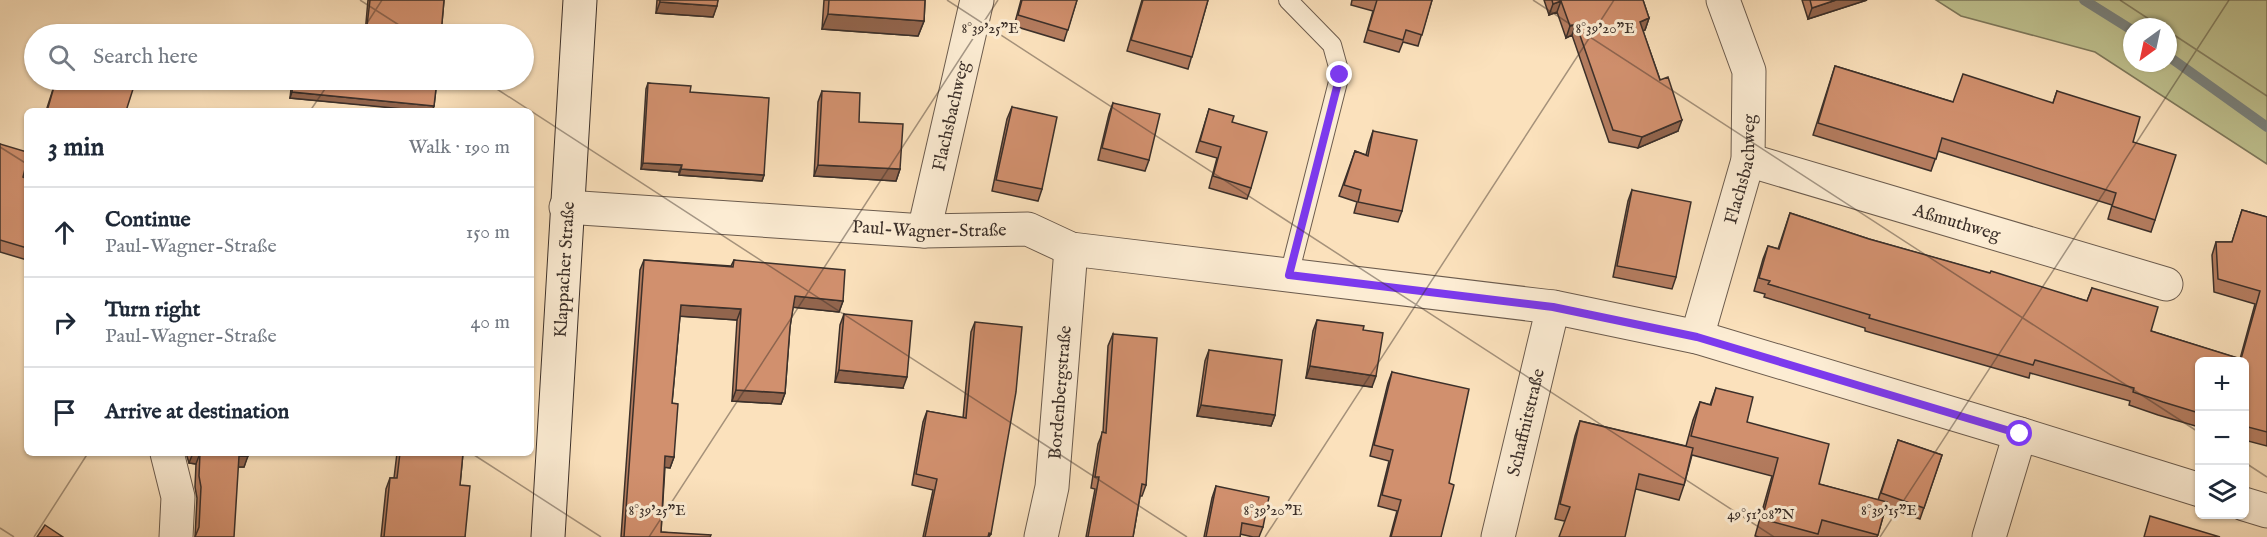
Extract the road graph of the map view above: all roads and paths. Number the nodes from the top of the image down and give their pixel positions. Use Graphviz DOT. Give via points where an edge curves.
graph roads {
  1 [pos="580,0"];
  2 [pos="977,0"];
  3 [pos="1288,0"];
  4 [pos="1723,0"];
  5 [pos="1748,159"];
  6 [pos="567,207"];
  7 [pos="924,231"];
  8 [pos="1071,249"];
  9 [pos="1289,275"];
  10 [pos="2166,284"];
  11 [pos="1553,307"];
  12 [pos="1697,337"];
  13 [pos="2020,434"];
  14 [pos="168,456"];
  15 [pos="2195,489"];
  16 [pos="2249,506"];
  17 [pos="2267,511"];
  18 [pos="176,537"];
  19 [pos="548,537"];
  20 [pos="1041,537"];
  21 [pos="1497,537"];
  22 [pos="1989,537"];
  1 -- 6 [label="street, Klappacher Straße"];
  2 -- 7 [label="street, Flachsbachweg"];
  3 -- 9 [label="lane" via="1332,45 1340,75"];
  4 -- 5 [label="street, Flachsbachweg" via="1749,71"];
  5 -- 10 [label="street, Aßmuthweg"];
  5 -- 12 [label="street, Flachsbachweg"];
  6 -- 7 [label="street, Paul-Wagner-Straße"];
  6 -- 19 [label="street, Klappacher Straße"];
  7 -- 8 [label="street, Paul-Wagner-Straße" via="1028,229"];
  8 -- 9 [label="street, Paul-Wagner-Straße"];
  8 -- 20 [label="street, Bordenbergstraße" via="1052,487"];
  9 -- 11 [label="street, Paul-Wagner-Straße"];
  11 -- 12 [label="street, Paul-Wagner-Straße"];
  11 -- 21 [label="street, Schaffnitstraße"];
  12 -- 13 [label="street, Paul-Wagner-Straße"];
  13 -- 15 [label="street, Paul-Wagner-Straße"];
  13 -- 22 [label="street"];
  14 -- 18 [label="street" via="178,497"];
  16 -- 17 [label="street"];
}
